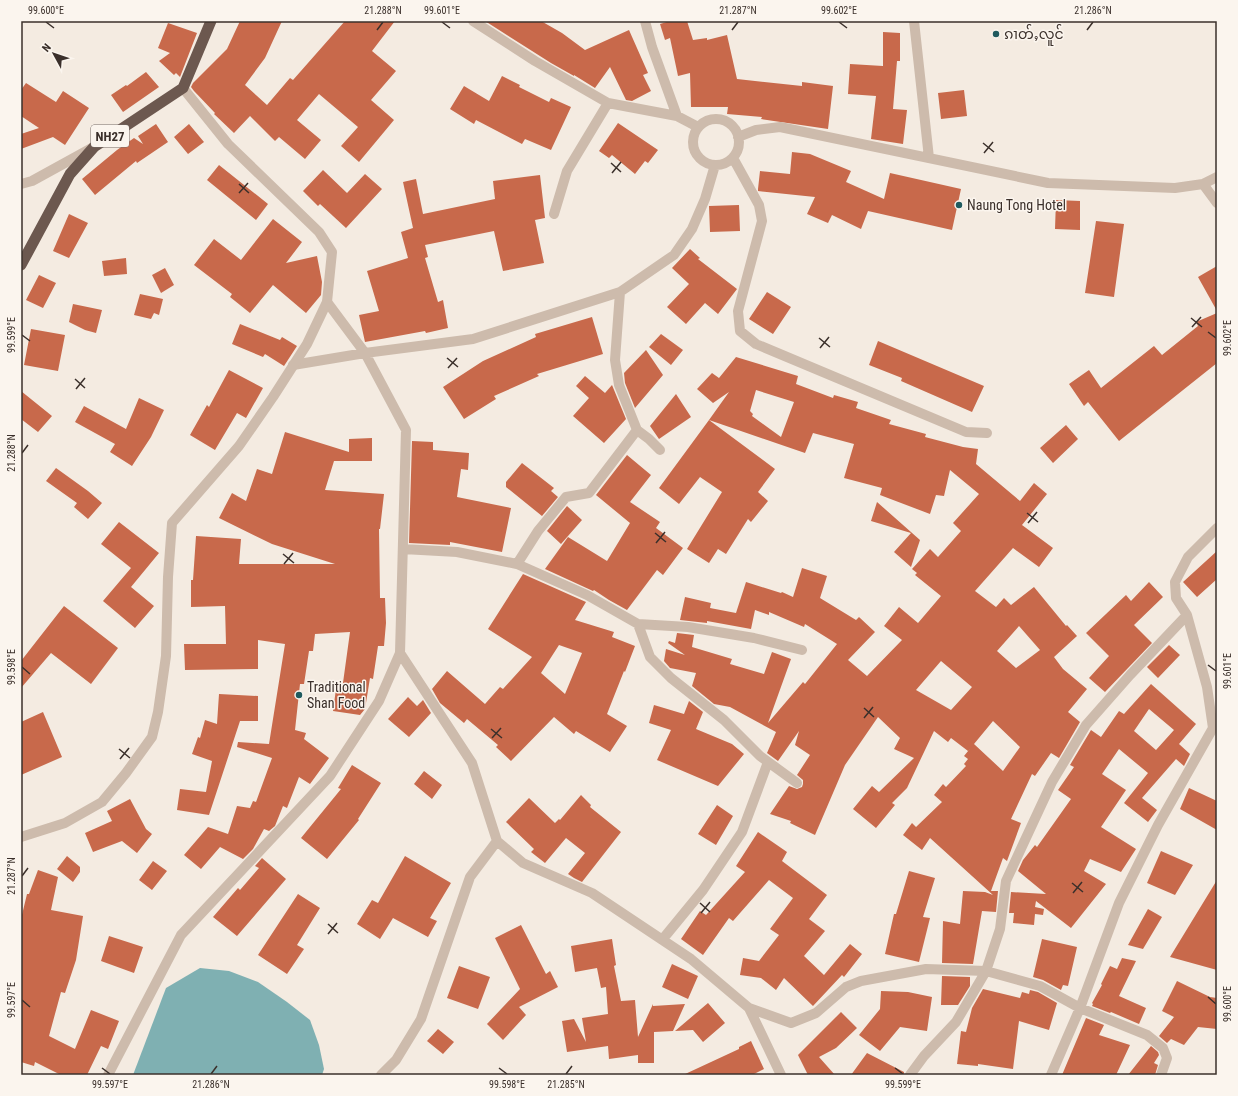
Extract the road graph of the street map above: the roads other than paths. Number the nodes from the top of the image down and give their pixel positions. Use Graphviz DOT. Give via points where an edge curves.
graph roads {
  1 [pos="211,21"];
  2 [pos="473,21"];
  3 [pos="645,21"];
  4 [pos="914,21"];
  5 [pos="183,88"];
  6 [pos="608,103"];
  7 [pos="677,116"];
  8 [pos="698,127"];
  9 [pos="738,137"];
  10 [pos="94,147"];
  11 [pos="733,158"];
  12 [pos="929,158"];
  13 [pos="714,165"];
  14 [pos="1217,177"];
  15 [pos="21,184"];
  16 [pos="1203,184"];
  17 [pos="1217,203"];
  18 [pos="554,214"];
  19 [pos="21,265"];
  20 [pos="620,292"];
  21 [pos="327,302"];
  22 [pos="365,353"];
  23 [pos="293,365"];
  24 [pos="637,430"];
  25 [pos="987,433"];
  26 [pos="660,450"];
  27 [pos="1217,528"];
  28 [pos="402,549"];
  29 [pos="517,564"];
  30 [pos="1187,615"];
  31 [pos="638,624"];
  32 [pos="802,650"];
  33 [pos="400,653"];
  34 [pos="768,762"];
  35 [pos="797,783"];
  36 [pos="21,838"];
  37 [pos="497,841"];
  38 [pos="662,940"];
  39 [pos="986,971"];
  40 [pos="748,1008"];
  41 [pos="1080,1008"];
  42 [pos="108,1075"];
  43 [pos="381,1075"];
  44 [pos="781,1075"];
  45 [pos="910,1075"];
  46 [pos="1051,1075"];
  47 [pos="1161,1075"];
  1 -- 5 [label="highway"];
  2 -- 6 [label="street" via="535,61"];
  3 -- 7 [label="street"];
  4 -- 12 [label="street"];
  5 -- 10 [label="highway, NH27"];
  5 -- 21 [label="street" via="228,144 319,232 332,252"];
  6 -- 7 [label="street"];
  6 -- 18 [label="street" via="567,171"];
  7 -- 8 [label="street"];
  8 -- 9 [label="street" via="706,121 721,119 732,126"];
  8 -- 13 [label="street" via="692,141 696,154 707,164"];
  9 -- 11 [label="street" via="739,145"];
  9 -- 12 [label="street" via="756,130 780,127"];
  10 -- 15 [label="street" via="32,181"];
  10 -- 19 [label="highway, NH27" via="70,174"];
  11 -- 13 [label="street" via="728,162"];
  11 -- 25 [label="street" via="759,205 762,221 738,311 740,331 756,344 966,432"];
  12 -- 16 [label="street" via="1048,183 1175,188"];
  13 -- 20 [label="street" via="706,199 692,229 674,255"];
  14 -- 16 [label="street"];
  16 -- 17 [label="street"];
  20 -- 22 [label="street" via="473,339"];
  20 -- 24 [label="street" via="615,360 619,385"];
  21 -- 22 [label="street"];
  21 -- 23 [label="street" via="307,344"];
  22 -- 23 [label="street"];
  22 -- 28 [label="street" via="406,430"];
  23 -- 36 [label="street" via="239,446 172,523 166,656 152,737 102,802 65,823"];
  24 -- 26 [label="street"];
  24 -- 29 [label="street" via="589,493 566,497 538,531"];
  27 -- 30 [label="street" via="1188,557 1175,582 1176,598"];
  28 -- 29 [label="street" via="457,552"];
  28 -- 33 [label="street"];
  29 -- 31 [label="street" via="587,595"];
  30 -- 39 [label="street" via="1086,725 1052,782 1006,881 1000,929"];
  30 -- 41 [label="street" via="1208,686 1213,728 1158,825 1119,903"];
  31 -- 32 [label="street" via="688,627 754,638"];
  31 -- 34 [label="street" via="650,657 671,678 724,720"];
  33 -- 37 [label="street" via="472,763"];
  33 -- 42 [label="street" via="379,702 330,776 181,935"];
  34 -- 35 [label="street"];
  34 -- 38 [label="street" via="742,832 703,890"];
  37 -- 38 [label="street" via="523,863 592,893"];
  37 -- 43 [label="street" via="470,877 421,1019 396,1060"];
  38 -- 40 [label="street" via="691,959"];
  39 -- 40 [label="street" via="926,968 861,981 846,987 816,1013 792,1023"];
  39 -- 41 [label="street" via="1040,986"];
  39 -- 45 [label="street" via="956,1022"];
  40 -- 44 [label="street"];
  41 -- 46 [label="street"];
  41 -- 47 [label="street" via="1147,1035 1163,1048 1167,1058"];
}
